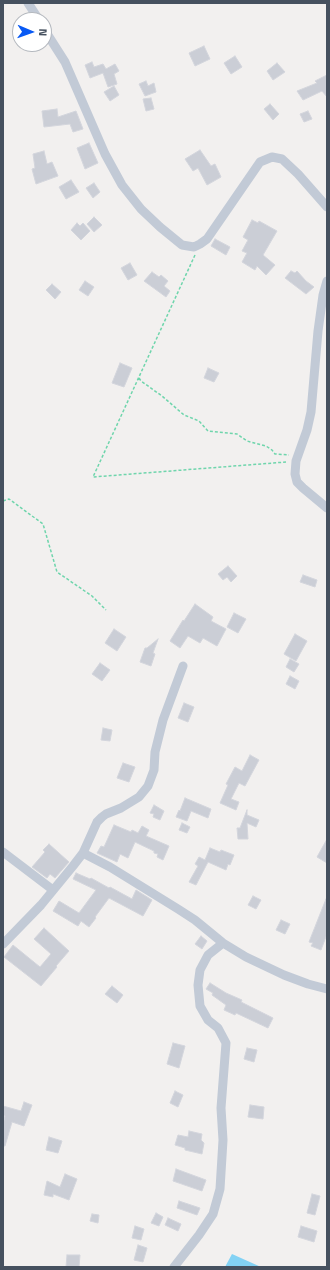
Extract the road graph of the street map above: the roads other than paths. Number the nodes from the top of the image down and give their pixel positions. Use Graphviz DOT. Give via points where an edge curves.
graph roads {
  1 [pos="28,3"];
  2 [pos="34,12"];
  3 [pos="52,42"];
  4 [pos="327,208"];
  5 [pos="327,281"];
  6 [pos="327,508"];
  7 [pos="183,666"];
  8 [pos="3,852"];
  9 [pos="83,853"];
  10 [pos="53,890"];
  11 [pos="223,943"];
  12 [pos="3,944"];
  13 [pos="327,989"];
  14 [pos="174,1267"];
  1 -- 2 [label="street"];
  3 -- 4 [label="street" via="65,62 122,185 140,209 182,245 194,247 207,239 260,162 272,158 282,159"];
  5 -- 6 [label="street" via="318,331 311,412 296,461 295,474 297,482"];
  7 -- 9 [label="street" via="163,720 154,770 148,786 139,797 106,814 97,822"];
  8 -- 10 [label="street"];
  9 -- 10 [label="street"];
  9 -- 11 [label="street" via="178,909"];
  10 -- 12 [label="street"];
  11 -- 13 [label="street" via="284,975"];
  11 -- 14 [label="street" via="208,954 200,970 198,985 200,1006 208,1020 218,1028 226,1043 221,1108 223,1140 220,1189 213,1214"];
}
